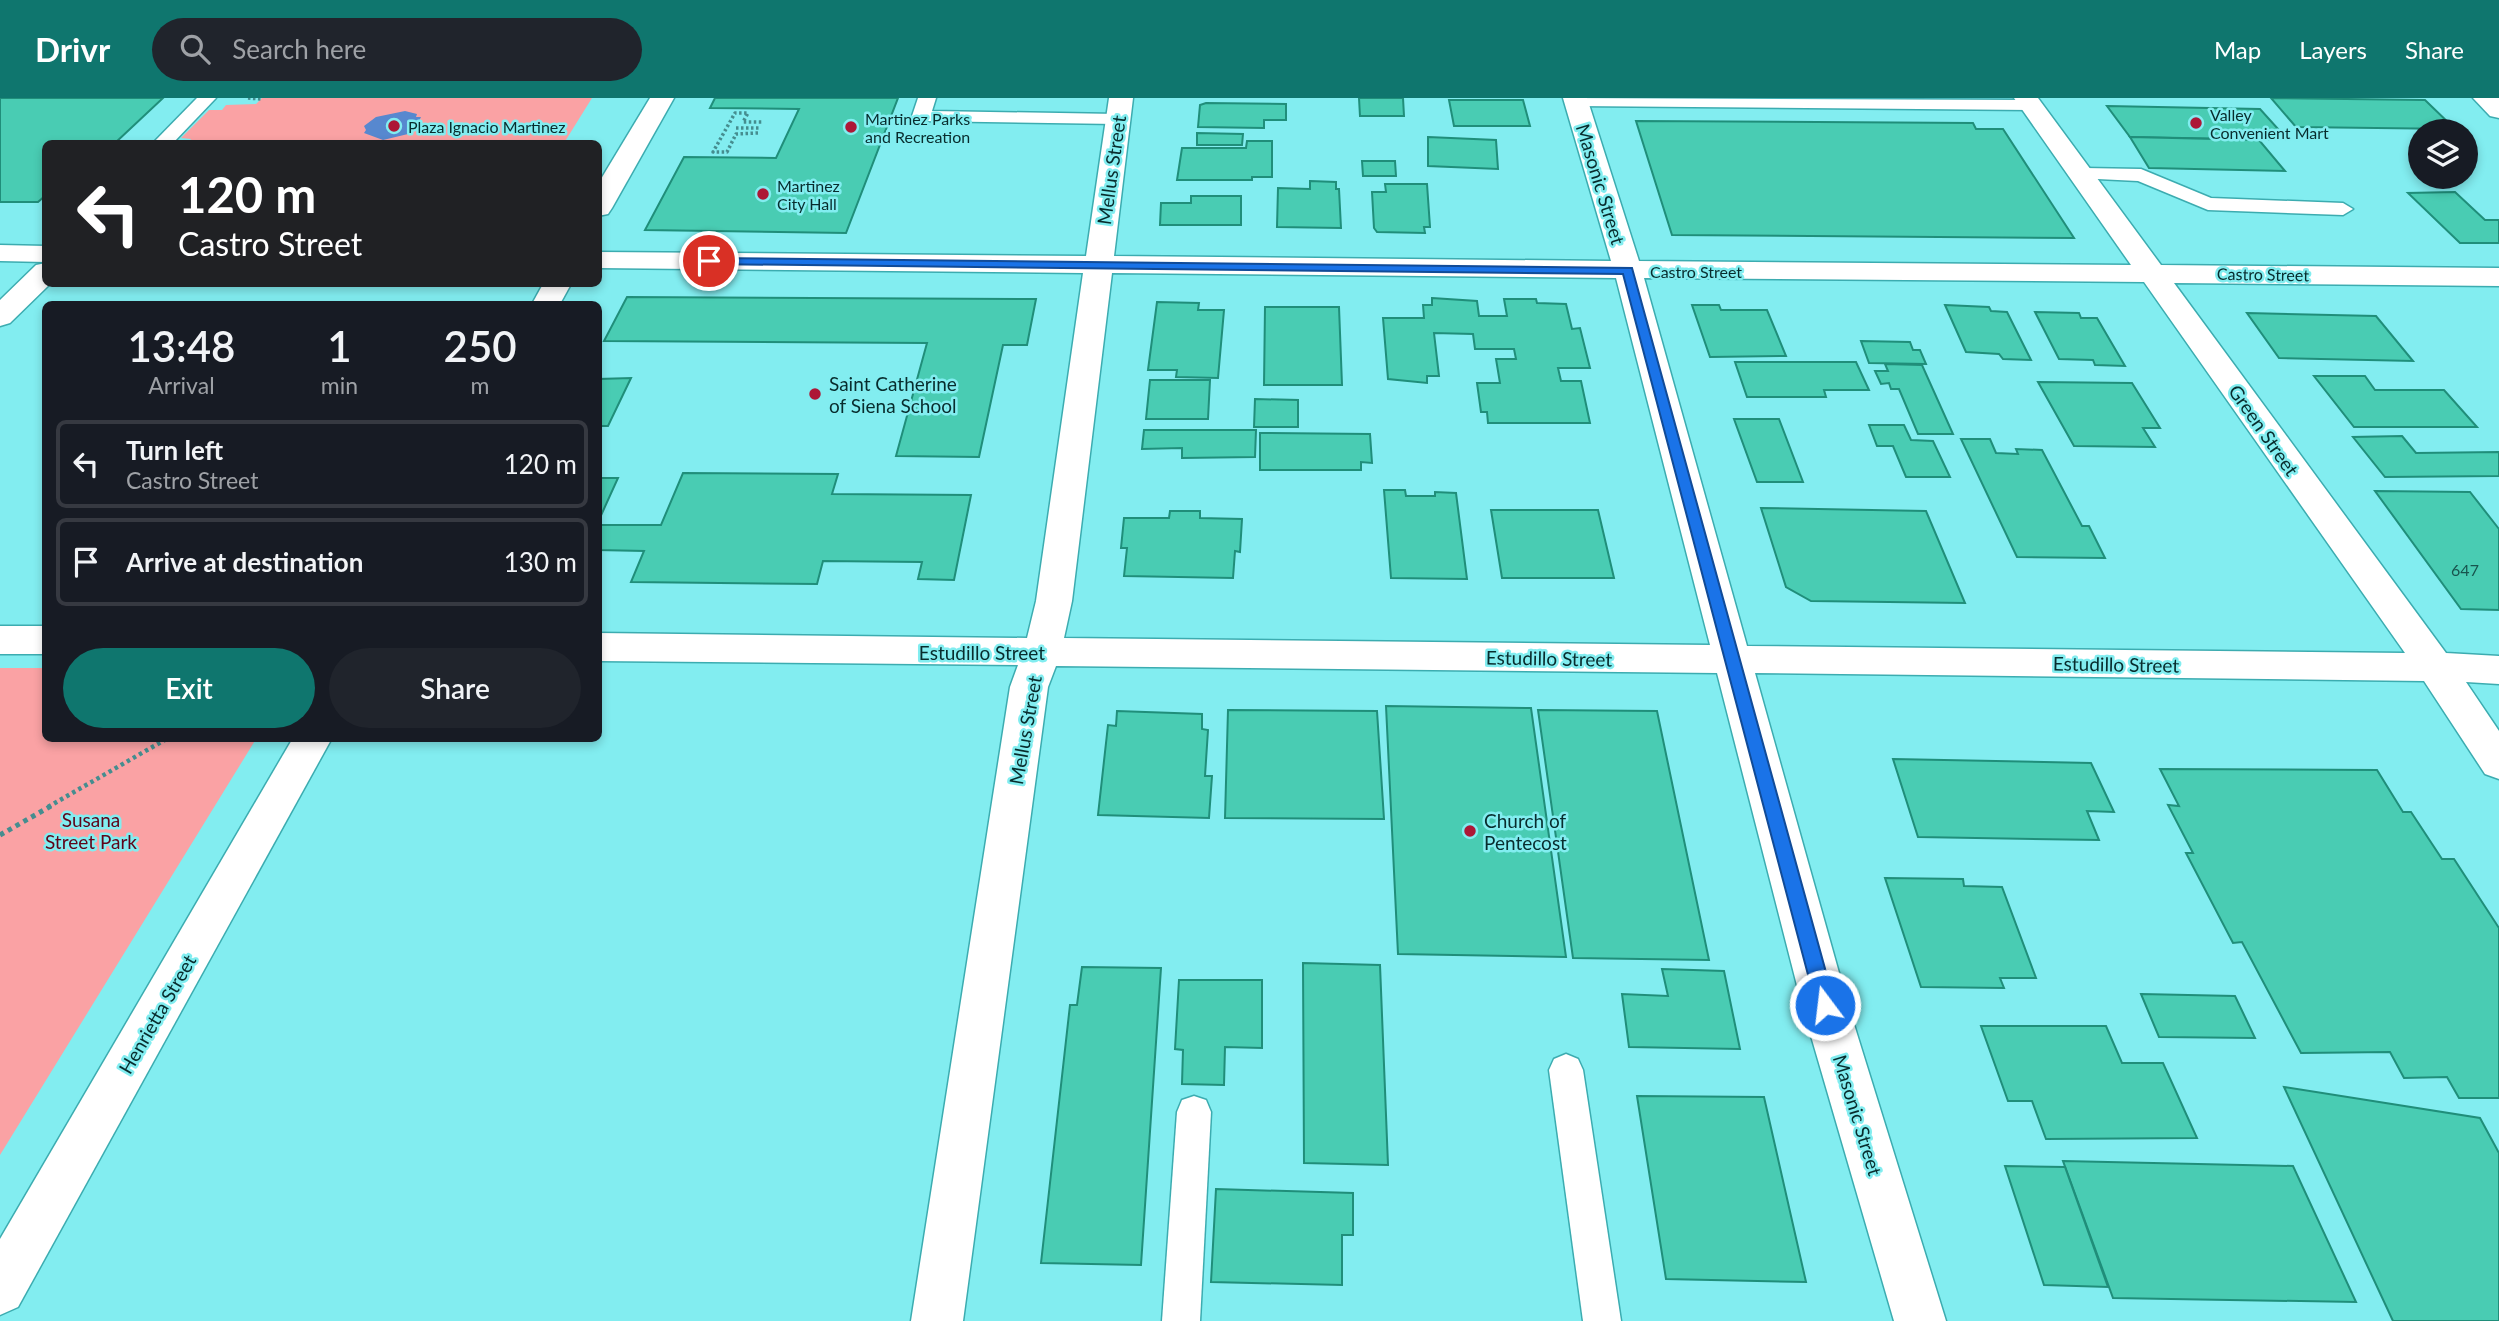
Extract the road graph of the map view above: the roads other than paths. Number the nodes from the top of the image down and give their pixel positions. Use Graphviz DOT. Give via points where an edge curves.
graph roads {
  1 [pos="207,98"];
  2 [pos="662,98"];
  3 [pos="927,98"];
  4 [pos="2485,98"];
  5 [pos="1576,99"];
  6 [pos="2029,101"];
  7 [pos="1119,108"];
  8 [pos="2499,111"];
  9 [pos="165,140"];
  10 [pos="2084,174"];
  11 [pos="602,201"];
  12 [pos="2343,209"];
  13 [pos="0,253"];
  14 [pos="42,254"];
  15 [pos="602,260"];
  16 [pos="1098,264"];
  17 [pos="1628,271"];
  18 [pos="2152,274"];
  19 [pos="42,275"];
  20 [pos="2499,277"];
  21 [pos="0,317"];
  22 [pos="0,640"];
  23 [pos="42,640"];
  24 [pos="602,647"];
  25 [pos="1042,652"];
  26 [pos="1732,660"];
  27 [pos="2435,667"];
  28 [pos="2499,670"];
  29 [pos="311,742"];
  30 [pos="2499,763"];
  31 [pos="1566,1070"];
  32 [pos="1194,1112"];
  33 [pos="0,1289"];
  34 [pos="937,1321"];
  35 [pos="1181,1321"];
  36 [pos="1602,1321"];
  37 [pos="1920,1321"];
  1 -- 9 [label="lane"];
  2 -- 11 [label="street"];
  3 -- 7 [label="lane" via="921,116"];
  4 -- 8 [label="street"];
  5 -- 6 [label="lane"];
  5 -- 17 [label="street, Masonic Street"];
  6 -- 10 [label="street, Green Street"];
  7 -- 16 [label="street, Mellus Street"];
  10 -- 12 [label="lane" via="2141,175 2208,204"];
  10 -- 18 [label="street, Green Street"];
  13 -- 14 [label="street"];
  15 -- 16 [label="street, Castro Street"];
  16 -- 17 [label="street, Castro Street"];
  16 -- 25 [label="street, Mellus Street" via="1054,601"];
  17 -- 18 [label="street, Castro Street"];
  17 -- 26 [label="street, Masonic Street"];
  18 -- 20 [label="street, Castro Street"];
  18 -- 27 [label="street, Green Street"];
  19 -- 21 [label="street"];
  22 -- 23 [label="street"];
  24 -- 25 [label="street, Estudillo Street"];
  25 -- 26 [label="street, Estudillo Street"];
  25 -- 34 [label="street, Mellus Street" via="1029,687"];
  26 -- 27 [label="street, Estudillo Street"];
  26 -- 37 [label="street, Masonic Street" via="1825,1005"];
  27 -- 28 [label="street, Estudillo Street"];
  27 -- 30 [label="street, Green Street"];
  29 -- 33 [label="street, Henrietta Street"];
  31 -- 36 [label="lane"];
  32 -- 35 [label="lane"];
}
